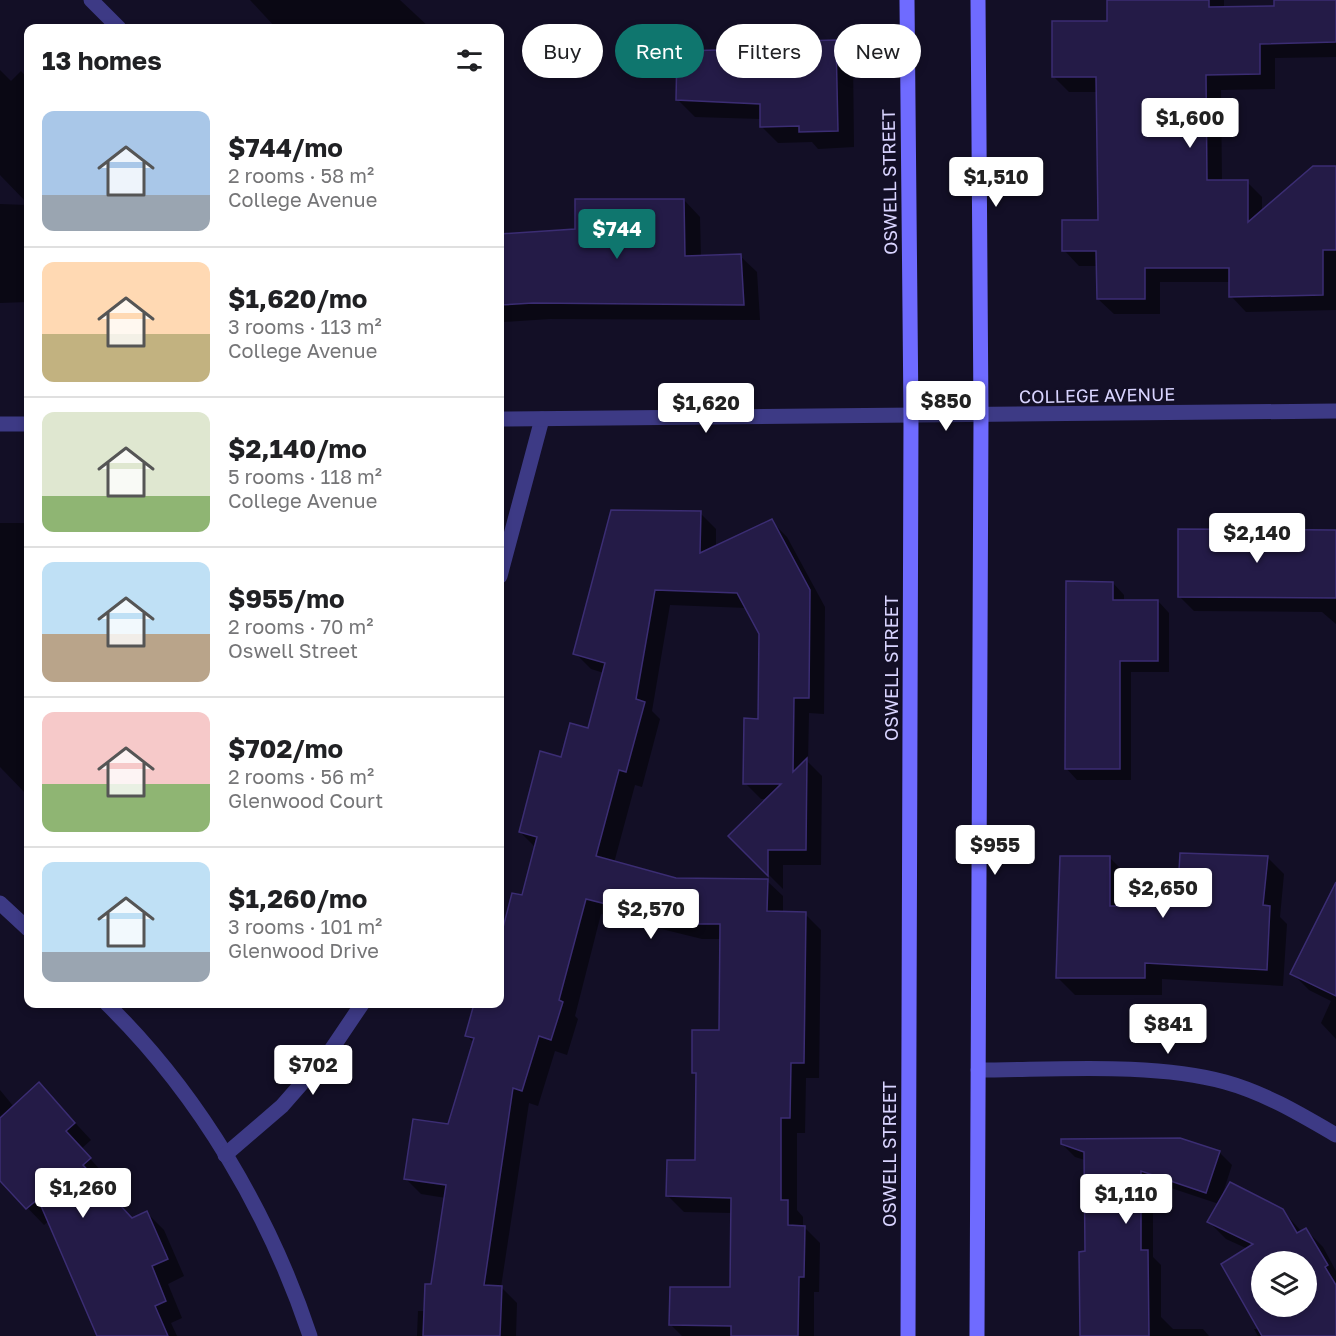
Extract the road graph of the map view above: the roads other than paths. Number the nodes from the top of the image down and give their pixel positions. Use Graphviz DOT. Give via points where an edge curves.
graph roads {
  1 [pos="91,0"];
  2 [pos="907,0"];
  3 [pos="978,0"];
  4 [pos="115,24"];
  5 [pos="1336,411"];
  6 [pos="911,416"];
  7 [pos="981,416"];
  8 [pos="542,418"];
  9 [pos="504,419"];
  10 [pos="0,424"];
  11 [pos="24,424"];
  12 [pos="504,561"];
  13 [pos="0,903"];
  14 [pos="24,925"];
  15 [pos="110,1008"];
  16 [pos="359,1008"];
  17 [pos="978,1070"];
  18 [pos="1336,1135"];
  19 [pos="225,1155"];
  20 [pos="310,1336"];
  21 [pos="908,1336"];
  22 [pos="977,1336"];
  1 -- 4 [label="street"];
  2 -- 6 [label="main road, OSWELL STREET"];
  3 -- 7 [label="main road"];
  5 -- 7 [label="street, COLLEGE AVENUE"];
  6 -- 7 [label="street, COLLEGE AVENUE"];
  6 -- 8 [label="street, COLLEGE AVENUE"];
  6 -- 21 [label="main road, OSWELL STREET"];
  7 -- 17 [label="main road"];
  8 -- 9 [label="street, COLLEGE AVENUE"];
  8 -- 12 [label="street"];
  10 -- 11 [label="street"];
  13 -- 14 [label="street"];
  15 -- 19 [label="street" via="182,1090"];
  16 -- 19 [label="street" via="331,1050 282,1106"];
  17 -- 18 [label="street" via="1163,1071 1224,1082 1282,1103"];
  17 -- 22 [label="main road"];
  19 -- 20 [label="street" via="261,1219"];
}
